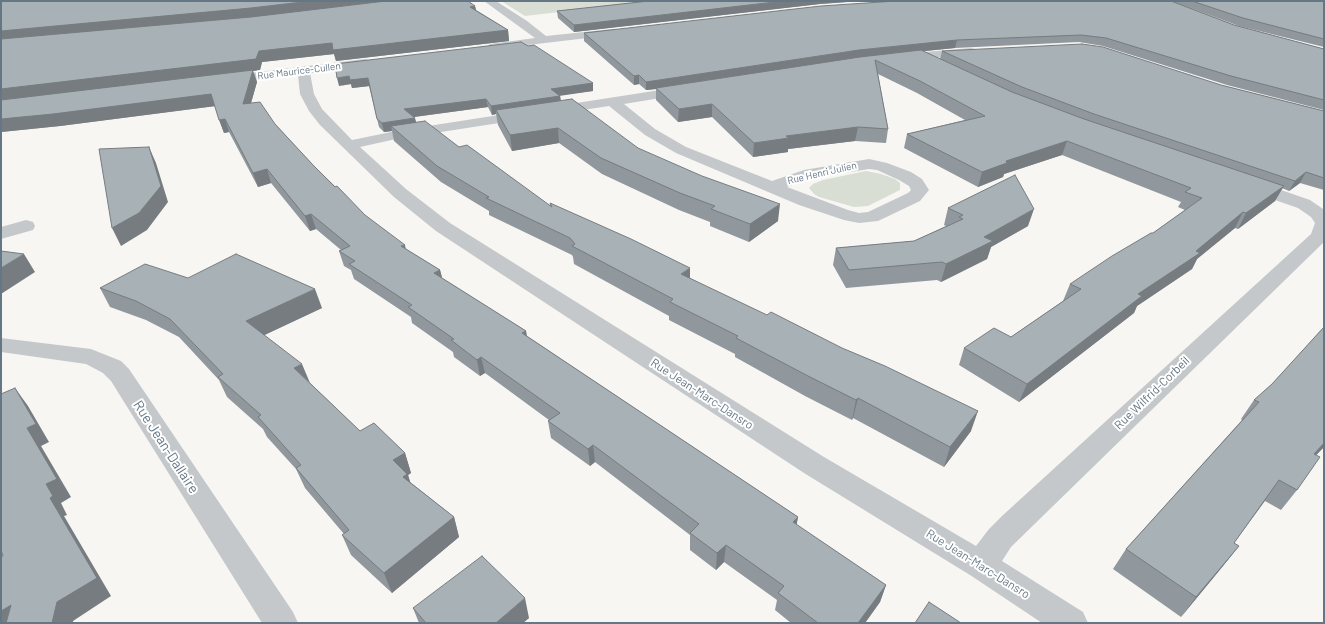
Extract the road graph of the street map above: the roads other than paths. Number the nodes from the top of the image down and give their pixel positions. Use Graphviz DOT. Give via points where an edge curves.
graph roads {
  1 [pos="489,1"];
  2 [pos="627,30"];
  3 [pos="544,40"];
  4 [pos="485,48"];
  5 [pos="984,50"];
  6 [pos="921,56"];
  7 [pos="890,59"];
  8 [pos="381,61"];
  9 [pos="946,68"];
  10 [pos="303,70"];
  11 [pos="210,82"];
  12 [pos="699,88"];
  13 [pos="613,102"];
  14 [pos="348,145"];
  15 [pos="1233,180"];
  16 [pos="772,188"];
  17 [pos="1324,223"];
  18 [pos="26,226"];
  19 [pos="1,233"];
  20 [pos="2,345"];
  21 [pos="981,565"];
  22 [pos="281,623"];
  23 [pos="1071,623"];
  1 -- 3 [label="street"];
  2 -- 3 [label="street"];
  3 -- 4 [label="street"];
  5 -- 6 [label="street"];
  6 -- 7 [label="street"];
  6 -- 9 [label="street"];
  8 -- 10 [label="street, Rue Maurice-Cullen"];
  10 -- 11 [label="street, Rue Maurice-Cullen"];
  10 -- 14 [label="street, Rue Jean-Marc-Dansro" via="307,94 316,111"];
  12 -- 13 [label="street"];
  13 -- 14 [label="street" via="396,135"];
  13 -- 16 [label="street, Rue Henri Julien" via="632,119 670,144"];
  14 -- 21 [label="street, Rue Jean-Marc-Dansro" via="414,205 459,238 814,465"];
  15 -- 17 [label="street, Rue Wilfrid-Corbeil" via="1304,204 1318,213"];
  16 -- 16 [label="street, Rue Henri Julien" via="795,178 869,164 893,170 916,183 920,190 914,197 872,217 859,218 836,213"];
  17 -- 21 [label="street, Rue Wilfrid-Corbeil" via="1318,237 1013,525 1000,538"];
  18 -- 19 [label="street"];
  20 -- 22 [label="street, Rue Jean-Dallaire" via="84,355 112,367 120,375"];
  21 -- 23 [label="street, Rue Jean-Marc-Dansro"];
}
